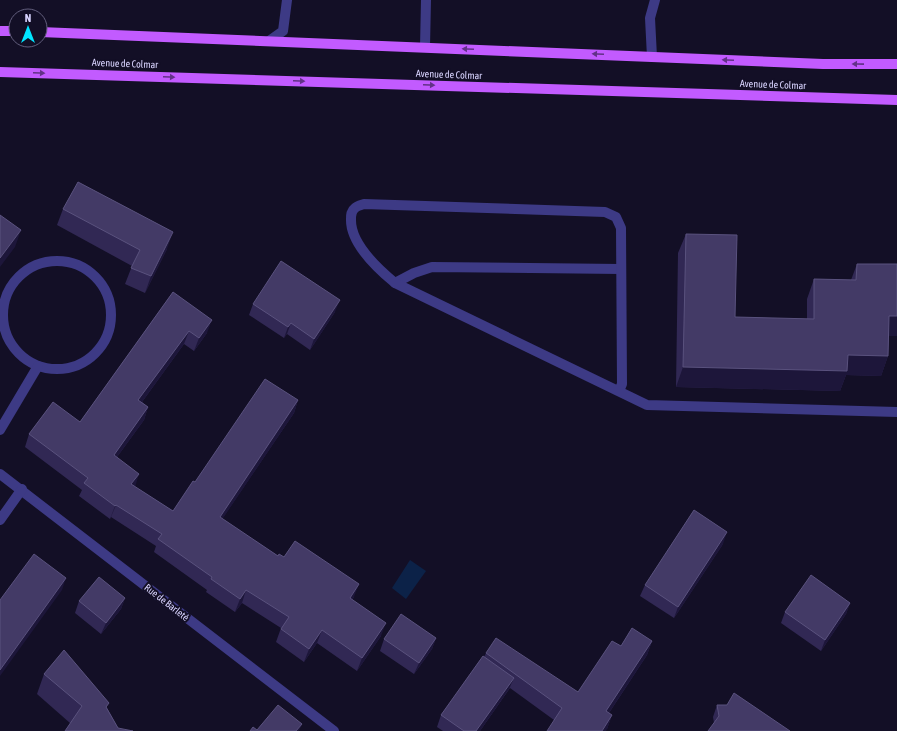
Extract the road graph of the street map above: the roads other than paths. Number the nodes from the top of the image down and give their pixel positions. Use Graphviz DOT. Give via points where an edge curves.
graph roads {
  1 [pos="288,0"];
  2 [pos="426,0"];
  3 [pos="655,0"];
  4 [pos="48,32"];
  5 [pos="270,41"];
  6 [pos="425,47"];
  7 [pos="652,57"];
  8 [pos="897,64"];
  9 [pos="0,72"];
  10 [pos="897,100"];
  11 [pos="621,269"];
  12 [pos="395,283"];
  13 [pos="38,366"];
  14 [pos="619,391"];
  15 [pos="897,412"];
  16 [pos="0,430"];
  17 [pos="0,474"];
  18 [pos="22,489"];
  19 [pos="0,520"];
  20 [pos="334,731"];
  1 -- 5 [label="street" via="283,31"];
  2 -- 6 [label="street"];
  3 -- 7 [label="street" via="650,18"];
  4 -- 5 [label="main road"];
  5 -- 6 [label="main road"];
  7 -- 6 [label="main road, one-way"];
  8 -- 7 [label="main road, one-way" via="823,64"];
  9 -- 10 [label="main road, Avenue de Colmar, one-way"];
  11 -- 12 [label="street" via="432,267 414,272"];
  11 -- 12 [label="street" via="620,228 616,216 605,212 364,204 354,208 351,213 351,227 360,247 380,271"];
  11 -- 14 [label="street" via="622,384"];
  12 -- 14 [label="street"];
  13 -- 13 [label="street" via="56,369 74,367 90,358 103,345 110,328 111,310 107,293 97,278 83,267 66,261 42,263 31,267 17,278 7,293 3,310 4,328 11,344 23,357"];
  13 -- 16 [label="street"];
  14 -- 15 [label="street" via="647,405"];
  17 -- 18 [label="street, Rue de Barleté"];
  18 -- 19 [label="street"];
  18 -- 20 [label="street, Rue de Barleté"];
}
